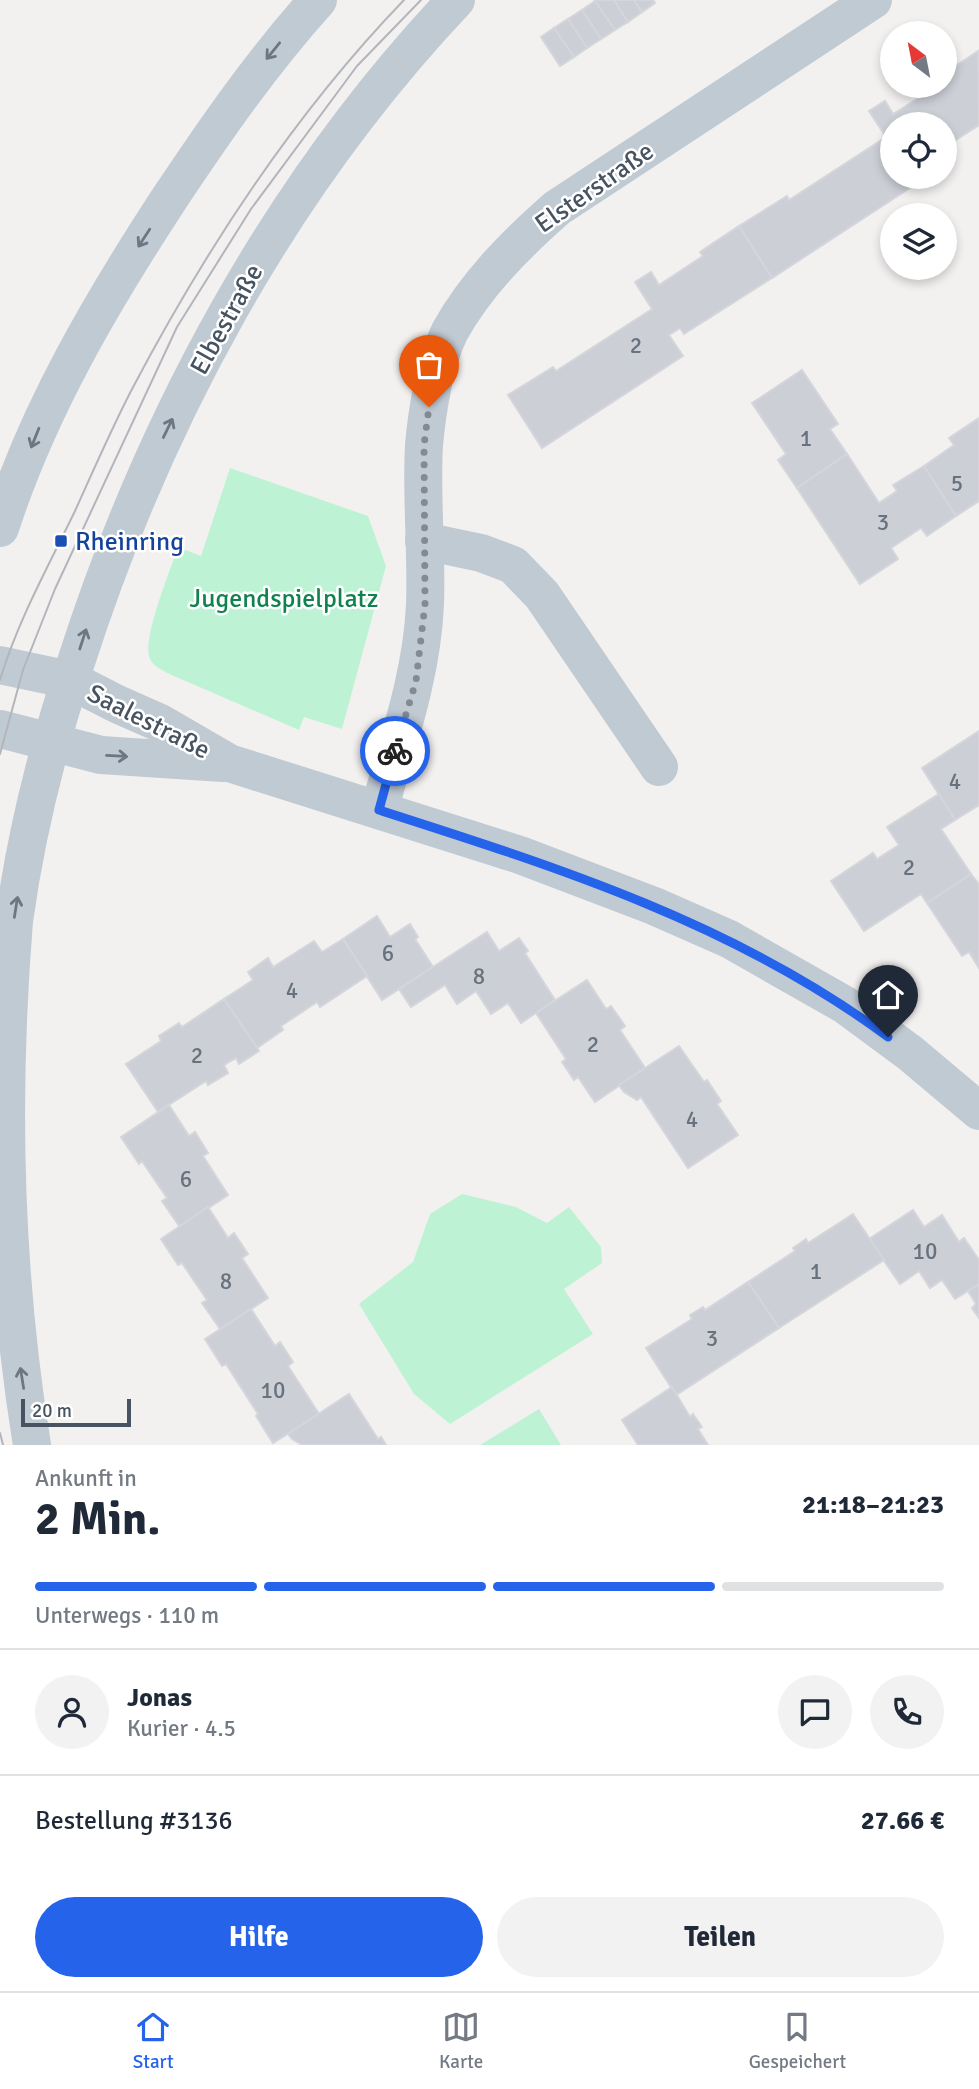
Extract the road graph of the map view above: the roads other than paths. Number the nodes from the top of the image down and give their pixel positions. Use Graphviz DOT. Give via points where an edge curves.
graph roads {
  1 [pos="318,0"];
  2 [pos="456,0"];
  3 [pos="873,0"];
  4 [pos="0,528"];
  5 [pos="424,541"];
  6 [pos="0,665"];
  7 [pos="70,680"];
  8 [pos="0,729"];
  9 [pos="50,742"];
  10 [pos="229,763"];
  11 [pos="659,767"];
  12 [pos="379,810"];
  13 [pos="979,1111"];
  14 [pos="32,1445"];
  1 -- 4 [label="street, one-way" via="248,83 117,278 51,399"];
  7 -- 2 [label="street, Elbestraße, one-way" via="103,580 205,351 256,264 361,110"];
  3 -- 5 [label="street, Elsterstraße" via="557,208 489,275 450,333 432,388 424,445"];
  5 -- 11 [label="street" via="513,565 542,595"];
  5 -- 12 [label="street, Elsterstraße" via="425,604 416,681"];
  6 -- 7 [label="street"];
  7 -- 9 [label="street, Elbestraße"];
  7 -- 10 [label="street, Saalestraße" via="160,723"];
  8 -- 9 [label="street"];
  9 -- 10 [label="street, Saalestraße, one-way" via="101,755"];
  14 -- 9 [label="street, Elbestraße, one-way" via="14,1323 2,1103 13,925"];
  10 -- 12 [label="street, Saalestraße"];
  12 -- 13 [label="street, Saalestraße" via="579,876 729,940 845,1005"];
}
